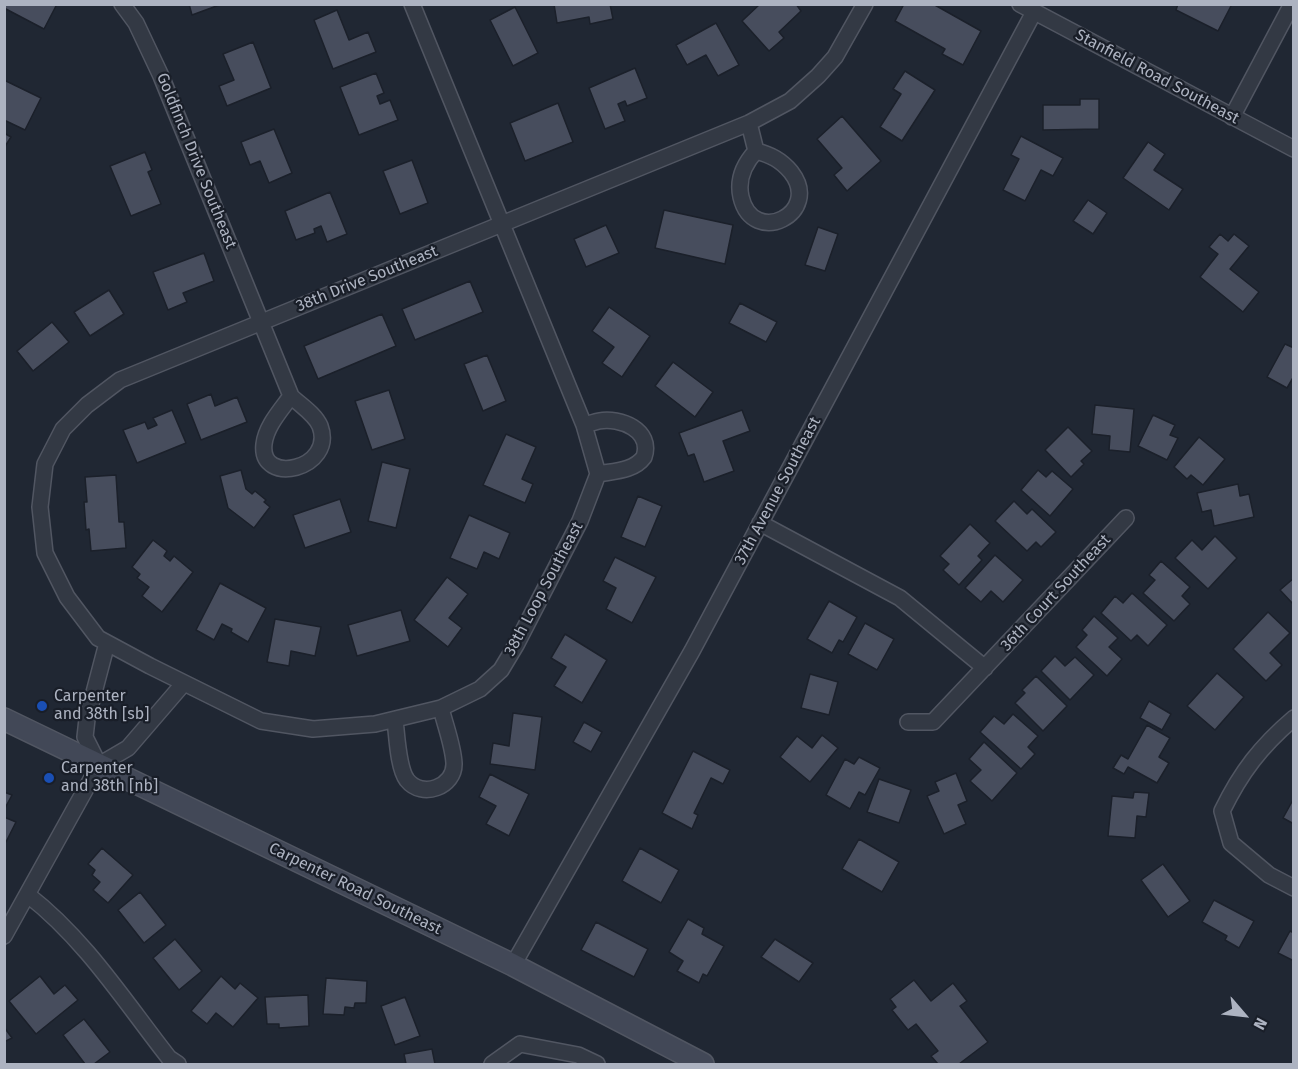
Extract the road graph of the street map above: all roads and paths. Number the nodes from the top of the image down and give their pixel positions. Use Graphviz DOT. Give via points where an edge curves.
graph roads {
  1 [pos="122,4"];
  2 [pos="412,4"];
  3 [pos="865,4"];
  4 [pos="1020,4"];
  5 [pos="1292,4"];
  6 [pos="1034,12"];
  7 [pos="1232,117"];
  8 [pos="749,123"];
  9 [pos="1293,149"];
  10 [pos="756,151"];
  11 [pos="500,225"];
  12 [pos="261,323"];
  13 [pos="291,396"];
  14 [pos="584,426"];
  15 [pos="598,474"];
  16 [pos="1126,518"];
  17 [pos="760,523"];
  18 [pos="107,643"];
  19 [pos="985,668"];
  20 [pos="184,683"];
  21 [pos="441,708"];
  22 [pos="1293,718"];
  23 [pos="4,719"];
  24 [pos="395,720"];
  25 [pos="908,722"];
  26 [pos="99,765"];
  27 [pos="1293,888"];
  28 [pos="28,896"];
  29 [pos="4,936"];
  30 [pos="513,964"];
  31 [pos="178,1065"];
  32 [pos="492,1065"];
  33 [pos="597,1065"];
  34 [pos="703,1065"];
  1 -- 12 [label="street, Goldfinch Drive Southeast" via="136,23 161,76"];
  2 -- 11 [label="street"];
  3 -- 8 [label="street, 38th Drive Southeast" via="835,57 818,76 790,101"];
  4 -- 6 [label="street, Stanfield Road Southeast"];
  5 -- 7 [label="street"];
  6 -- 7 [label="street, Stanfield Road Southeast"];
  6 -- 17 [label="street, 37th Avenue Southeast"];
  7 -- 9 [label="street, Stanfield Road Southeast"];
  8 -- 10 [label="street"];
  8 -- 11 [label="street, 38th Drive Southeast"];
  10 -- 10 [label="street" via="745,164 741,195 750,216 771,223 789,214 797,205 800,191 785,165 772,155"];
  11 -- 12 [label="street, 38th Drive Southeast"];
  11 -- 14 [label="street"];
  12 -- 13 [label="street, Goldfinch Drive Southeast"];
  12 -- 18 [label="street, 38th Drive Southeast" via="120,380 63,429 45,464 40,507 45,553 67,597 98,638"];
  13 -- 13 [label="street" via="271,424 264,443 271,463 286,470 294,470 312,459 321,434 316,420"];
  14 -- 15 [label="street"];
  14 -- 15 [label="street" via="615,421 638,430 646,444 644,457 635,465"];
  15 -- 21 [label="street, 38th Loop Southeast" via="580,521 501,670 480,689"];
  16 -- 19 [label="street, 36th Court Southeast"];
  17 -- 19 [label="street" via="900,598"];
  17 -- 30 [label="street, 37th Avenue Southeast" via="692,651"];
  18 -- 20 [label="street, 38th Drive Southeast"];
  18 -- 26 [label="street" via="85,737"];
  19 -- 25 [label="street, 36th Court Southeast" via="933,722"];
  20 -- 24 [label="street, 38th Loop Southeast" via="261,721 313,729"];
  20 -- 26 [label="street" via="128,748"];
  21 -- 24 [label="street, 38th Loop Southeast"];
  21 -- 24 [label="street" via="454,764 452,775 436,789 425,790 407,779"];
  22 -- 27 [label="street" via="1237,780 1222,811 1231,843 1269,875"];
  23 -- 26 [label="street, Carpenter Road Southeast"];
  26 -- 28 [label="street"];
  26 -- 30 [label="street, Carpenter Road Southeast"];
  28 -- 29 [label="street"];
  28 -- 31 [label="street" via="71,933"];
  30 -- 34 [label="street, Carpenter Road Southeast"];
  32 -- 33 [label="street" via="520,1044 578,1055"];
}
